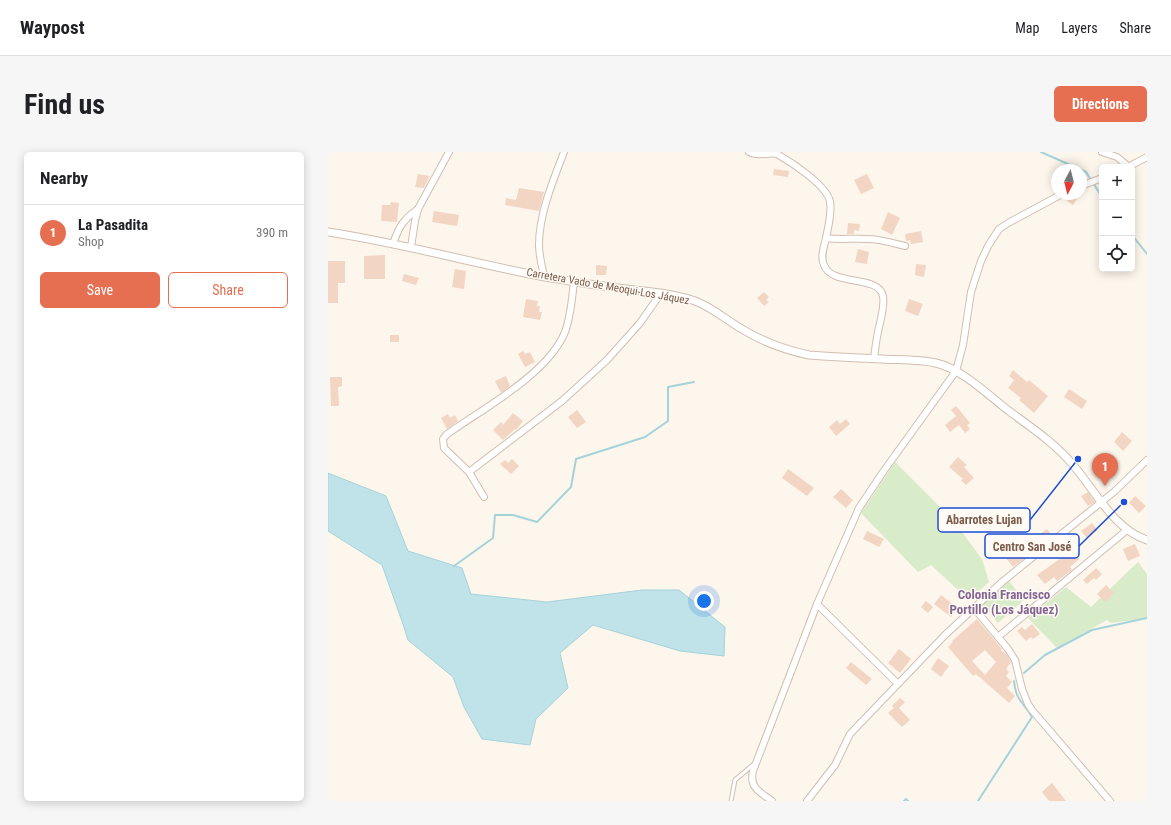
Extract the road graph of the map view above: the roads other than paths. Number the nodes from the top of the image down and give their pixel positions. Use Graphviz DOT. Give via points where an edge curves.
graph roads {
  1 [pos="449,152"];
  2 [pos="564,152"];
  3 [pos="748,152"];
  4 [pos="1102,152"];
  5 [pos="1147,157"];
  6 [pos="1124,164"];
  7 [pos="1134,164"];
  8 [pos="1099,179"];
  9 [pos="1087,184"];
  10 [pos="1051,200"];
  11 [pos="418,209"];
  12 [pos="328,232"];
  13 [pos="826,238"];
  14 [pos="393,244"];
  15 [pos="905,246"];
  16 [pos="411,247"];
  17 [pos="544,276"];
  18 [pos="574,281"];
  19 [pos="661,293"];
  20 [pos="874,359"];
  21 [pos="956,371"];
  22 [pos="1147,460"];
  23 [pos="468,472"];
  24 [pos="484,497"];
  25 [pos="1101,501"];
  26 [pos="1127,530"];
  27 [pos="1147,540"];
  28 [pos="817,604"];
  29 [pos="974,608"];
  30 [pos="998,637"];
  31 [pos="898,684"];
  32 [pos="756,763"];
  33 [pos="731,801"];
  34 [pos="772,801"];
  35 [pos="806,801"];
  36 [pos="1110,801"];
  1 -- 11 [label="street"];
  2 -- 17 [label="street" via="546,204 541,230 539,246"];
  3 -- 13 [label="street" via="777,154 808,175 824,190 830,202"];
  4 -- 6 [label="street"];
  5 -- 7 [label="street"];
  8 -- 9 [label="street"];
  10 -- 21 [label="street" via="999,229 988,246 971,292 963,345"];
  11 -- 14 [label="street" via="402,222"];
  11 -- 16 [label="street"];
  12 -- 14 [label="street, Carretera Vado de Meoqui-Los Jáquez"];
  13 -- 15 [label="street" via="879,240"];
  13 -- 20 [label="street" via="822,253 823,264 827,270 835,276 874,285 883,296"];
  14 -- 16 [label="street, Carretera Vado de Meoqui-Los Jáquez"];
  16 -- 17 [label="street, Carretera Vado de Meoqui-Los Jáquez"];
  17 -- 18 [label="street, Carretera Vado de Meoqui-Los Jáquez"];
  18 -- 19 [label="street, Carretera Vado de Meoqui-Los Jáquez"];
  18 -- 23 [label="street" via="565,334 549,358 535,372 443,439 444,448"];
  19 -- 20 [label="street, Carretera Vado de Meoqui-Los Jáquez" via="694,301 712,309 742,329 774,346 792,352"];
  19 -- 23 [label="street" via="640,323 607,360 562,402"];
  20 -- 21 [label="street, Carretera Vado de Meoqui-Los Jáquez" via="936,363"];
  21 -- 25 [label="street, Carretera Vado de Meoqui-Los Jáquez" via="1059,449"];
  21 -- 28 [label="street" via="859,508"];
  22 -- 25 [label="street" via="1131,477"];
  23 -- 24 [label="street"];
  25 -- 26 [label="street, Carretera Vado de Meoqui-Los Jáquez"];
  25 -- 29 [label="street"];
  26 -- 27 [label="street, Carretera Vado de Meoqui-Los Jáquez" via="1138,538"];
  26 -- 30 [label="street"];
  28 -- 31 [label="street"];
  28 -- 32 [label="street"];
  29 -- 30 [label="street"];
  29 -- 31 [label="street"];
  30 -- 36 [label="street" via="1015,660 1022,689 1032,710"];
  31 -- 35 [label="street" via="850,734 835,765"];
  32 -- 33 [label="lane" via="736,780"];
  32 -- 34 [label="street" via="752,783"];
}
